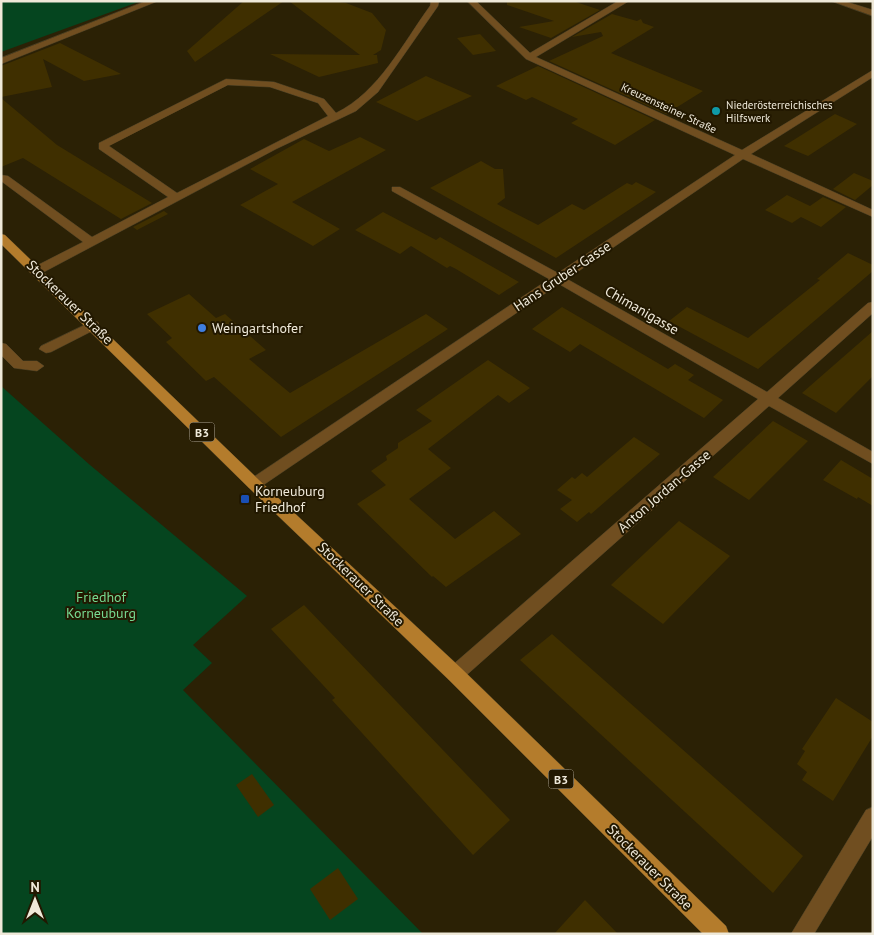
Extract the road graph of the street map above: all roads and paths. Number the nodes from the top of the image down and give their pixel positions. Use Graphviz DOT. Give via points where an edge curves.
graph roads {
  1 [pos="154,1"];
  2 [pos="435,1"];
  3 [pos="471,1"];
  4 [pos="625,1"];
  5 [pos="835,1"];
  6 [pos="873,14"];
  7 [pos="529,57"];
  8 [pos="1,61"];
  9 [pos="873,74"];
  10 [pos="335,118"];
  11 [pos="742,155"];
  12 [pos="4,178"];
  13 [pos="396,189"];
  14 [pos="176,197"];
  15 [pos="873,214"];
  16 [pos="1,237"];
  17 [pos="91,242"];
  18 [pos="38,270"];
  19 [pos="559,278"];
  20 [pos="873,306"];
  21 [pos="93,325"];
  22 [pos="1,347"];
  23 [pos="46,349"];
  24 [pos="37,366"];
  25 [pos="768,400"];
  26 [pos="873,459"];
  27 [pos="254,484"];
  28 [pos="455,674"];
  29 [pos="873,816"];
  30 [pos="718,934"];
  31 [pos="802,934"];
  1 -- 8 [label="street"];
  2 -- 10 [label="street" via="376,90"];
  3 -- 7 [label="street, Kreuzensteiner Straße"];
  4 -- 7 [label="street"];
  5 -- 6 [label="street"];
  7 -- 11 [label="street, Kreuzensteiner Straße"];
  9 -- 11 [label="street, Hans Gruber-Gasse"];
  10 -- 14 [label="street"];
  10 -- 14 [label="street" via="321,101 271,84 226,82 103,145"];
  11 -- 15 [label="street, Kreuzensteiner Straße"];
  11 -- 19 [label="street, Hans Gruber-Gasse"];
  12 -- 17 [label="street"];
  13 -- 19 [label="street, Chimanigasse"];
  14 -- 17 [label="street"];
  16 -- 18 [label="main road, Stockerauer Straße / B3"];
  17 -- 18 [label="street"];
  18 -- 21 [label="main road, Stockerauer Straße / B3"];
  19 -- 25 [label="street, Chimanigasse"];
  19 -- 27 [label="street, Hans Gruber-Gasse"];
  20 -- 25 [label="street, Anton Jordan-Gasse"];
  21 -- 23 [label="street"];
  21 -- 27 [label="main road, Stockerauer Straße / B3"];
  22 -- 24 [label="street" via="19,365"];
  25 -- 26 [label="street, Chimanigasse"];
  25 -- 28 [label="street, Anton Jordan-Gasse"];
  27 -- 28 [label="main road, Stockerauer Straße / B3"];
  28 -- 30 [label="main road, Stockerauer Straße / B3"];
  29 -- 31 [label="street"];
}
